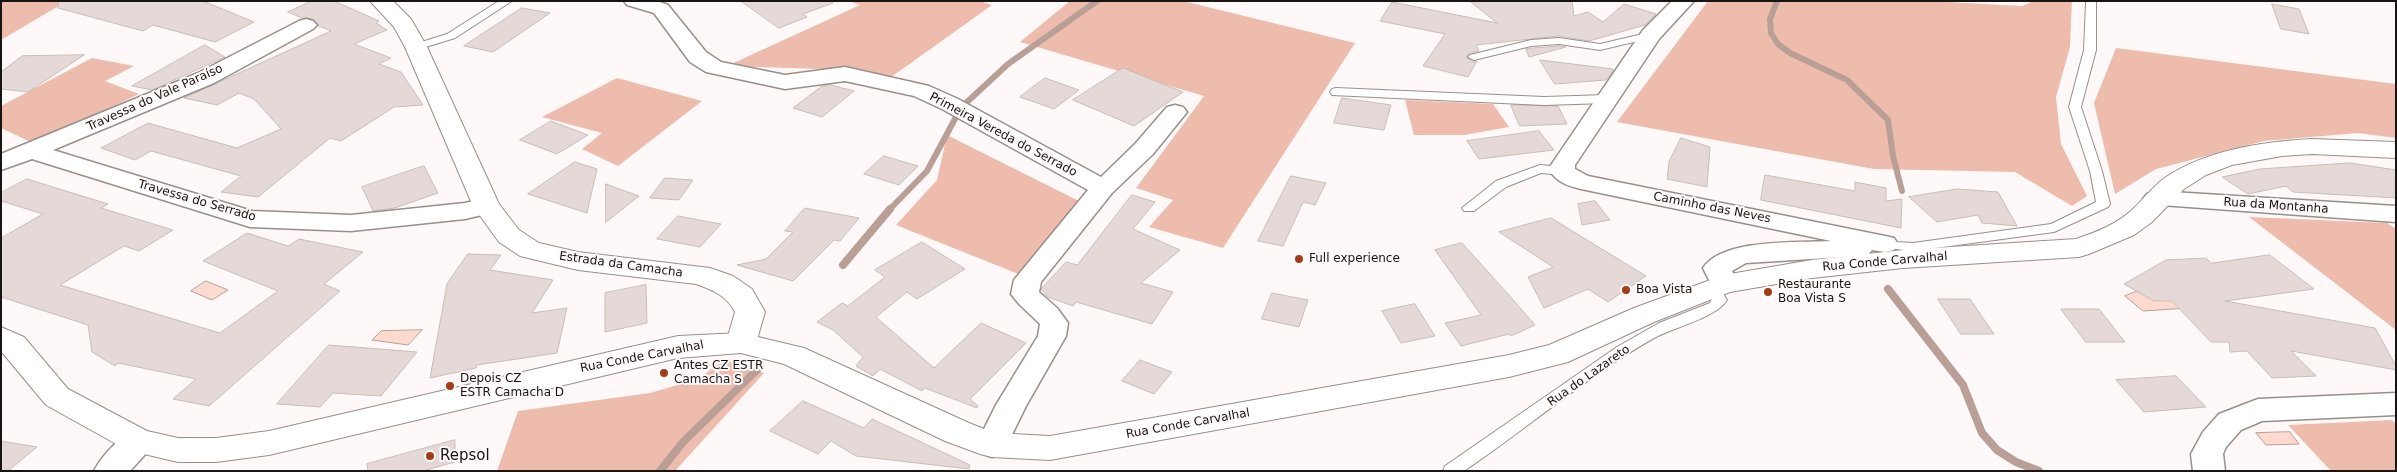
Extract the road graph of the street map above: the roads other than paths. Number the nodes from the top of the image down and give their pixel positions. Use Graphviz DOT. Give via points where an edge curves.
graph roads {
  1 [pos="381,1"];
  2 [pos="507,1"];
  3 [pos="634,1"];
  4 [pos="1684,1"];
  5 [pos="2091,2"];
  6 [pos="306,25"];
  7 [pos="1651,35"];
  8 [pos="416,47"];
  9 [pos="1474,57"];
  10 [pos="1336,92"];
  11 [pos="1606,99"];
  12 [pos="1176,112"];
  13 [pos="2396,150"];
  14 [pos="32,151"];
  15 [pos="1,163"];
  16 [pos="1562,170"];
  17 [pos="1102,188"];
  18 [pos="2156,199"];
  19 [pos="486,206"];
  20 [pos="1469,208"];
  21 [pos="2396,214"];
  22 [pos="1885,244"];
  23 [pos="1718,286"];
  24 [pos="1,338"];
  25 [pos="741,342"];
  26 [pos="2396,404"];
  27 [pos="139,441"];
  28 [pos="992,445"];
  29 [pos="110,471"];
  30 [pos="1451,471"];
  31 [pos="2210,471"];
  1 -- 8 [label="main road, Estrada da Camacha" via="402,24"];
  2 -- 8 [label="lane" via="451,36"];
  3 -- 17 [label="street, Primeira Vereda do Serrado" via="661,9 698,57 714,67 785,82 845,74 921,92 950,104"];
  4 -- 7 [label="street"];
  5 -- 22 [label="lane" via="2090,50 2075,107 2103,204 2054,228 1913,247"];
  6 -- 14 [label="street, Travessa do Vale Paraíso" via="206,78"];
  7 -- 9 [label="lane" via="1600,47 1559,41 1531,43"];
  7 -- 11 [label="street"];
  8 -- 19 [label="main road, Estrada da Camacha"];
  10 -- 11 [label="lane" via="1544,101"];
  11 -- 16 [label="street"];
  12 -- 17 [label="street" via="1144,149"];
  13 -- 18 [label="main road, Rua Conde Carvalhal" via="2314,146 2247,155 2209,166 2176,182"];
  14 -- 15 [label="street, Travessa do Vale Paraíso"];
  14 -- 19 [label="street, Travessa do Serrado" via="250,219 352,223"];
  16 -- 20 [label="lane" via="1540,169 1501,184"];
  16 -- 22 [label="street, Caminho das Neves" via="1581,182"];
  17 -- 28 [label="street" via="1028,280 1025,294 1054,323 1052,336 1011,405"];
  18 -- 21 [label="street, Rua da Montanha"];
  18 -- 23 [label="main road, Rua Conde Carvalhal" via="2137,220 2106,238 2079,248 1812,269"];
  19 -- 25 [label="main road, Estrada da Camacha" via="509,236 530,250 578,261 700,275 723,283 742,296 750,312"];
  22 -- 23 [label="street" via="1743,256 1717,268"];
  23 -- 28 [label="main road, Rua Conde Carvalhal" via="1557,354 1509,366 1050,448"];
  23 -- 30 [label="lane, Rua do Lazareto" via="1720,300 1715,306 1649,334"];
  24 -- 27 [label="main road, Rua Conde Carvalhal" via="13,344 57,397"];
  25 -- 27 [label="main road, Rua Conde Carvalhal" via="702,344 630,357 268,443 216,450 178,450"];
  25 -- 28 [label="main road, Rua Conde Carvalhal" via="793,356"];
  26 -- 31 [label="street" via="2258,410 2230,422 2214,440 2207,454"];
  27 -- 29 [label="street"];
}
